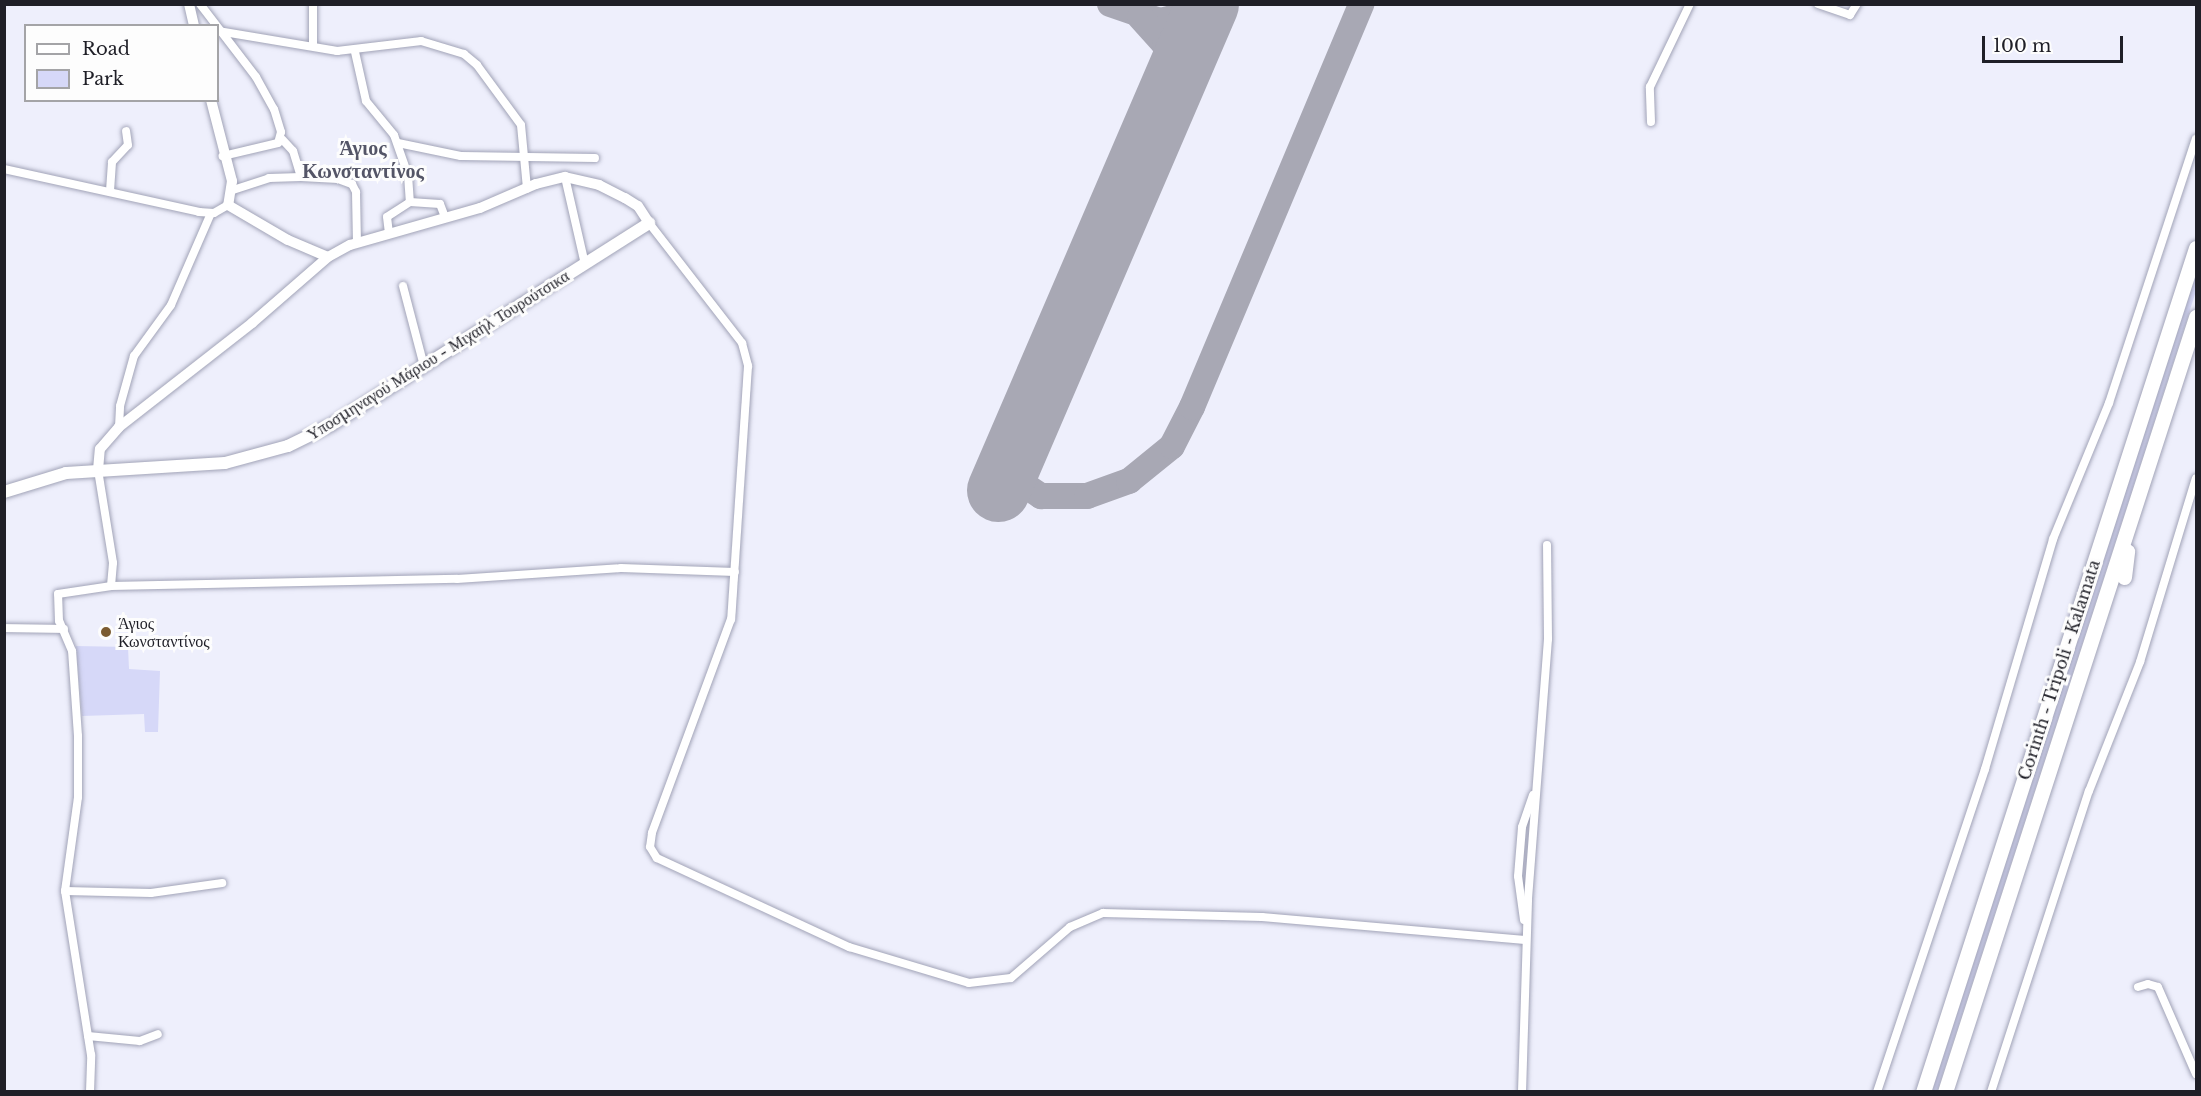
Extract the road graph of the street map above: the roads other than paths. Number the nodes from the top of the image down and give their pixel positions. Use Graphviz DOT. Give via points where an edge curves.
graph roads {
  1 [pos="189,4"];
  2 [pos="200,4"];
  3 [pos="313,4"];
  4 [pos="1690,4"];
  5 [pos="1818,4"];
  6 [pos="1857,4"];
  7 [pos="194,24"];
  8 [pos="215,24"];
  9 [pos="220,30"];
  10 [pos="313,46"];
  11 [pos="355,52"];
  12 [pos="211,102"];
  13 [pos="1652,122"];
  14 [pos="126,131"];
  15 [pos="282,139"];
  16 [pos="2196,139"];
  17 [pos="398,143"];
  18 [pos="223,156"];
  19 [pos="525,157"];
  20 [pos="595,158"];
  21 [pos="4,169"];
  22 [pos="301,177"];
  23 [pos="565,177"];
  24 [pos="527,189"];
  25 [pos="233,190"];
  26 [pos="110,191"];
  27 [pos="410,202"];
  28 [pos="228,205"];
  29 [pos="211,213"];
  30 [pos="445,217"];
  31 [pos="649,223"];
  32 [pos="389,234"];
  33 [pos="357,242"];
  34 [pos="2196,248"];
  35 [pos="328,257"];
  36 [pos="585,264"];
  37 [pos="403,286"];
  38 [pos="2196,317"];
  39 [pos="424,366"];
  40 [pos="119,427"];
  41 [pos="98,470"];
  42 [pos="2196,478"];
  43 [pos="4,492"];
  44 [pos="2134,509"];
  45 [pos="2111,510"];
  46 [pos="2093,531"];
  47 [pos="1547,545"];
  48 [pos="735,572"];
  49 [pos="2124,577"];
  50 [pos="111,586"];
  51 [pos="4,628"];
  52 [pos="64,629"];
  53 [pos="2049,681"];
  54 [pos="2049,701"];
  55 [pos="2079,709"];
  56 [pos="2047,776"];
  57 [pos="222,883"];
  58 [pos="65,891"];
  59 [pos="1525,940"];
  60 [pos="2138,987"];
  61 [pos="158,1034"];
  62 [pos="88,1036"];
  63 [pos="2196,1074"];
  64 [pos="90,1092"];
  65 [pos="1522,1092"];
  66 [pos="1877,1092"];
  67 [pos="1923,1092"];
  68 [pos="1945,1092"];
  69 [pos="1991,1092"];
  1 -- 7 [label="street"];
  2 -- 8 [label="street"];
  3 -- 10 [label="street"];
  4 -- 13 [label="street" via="1650,87"];
  5 -- 6 [label="street" via="1850,15"];
  9 -- 10 [label="street"];
  9 -- 15 [label="street" via="269,96"];
  10 -- 11 [label="street"];
  11 -- 17 [label="street" via="366,101 387,123"];
  11 -- 19 [label="street" via="421,41 464,54 477,65 521,125"];
  12 -- 18 [label="street"];
  14 -- 26 [label="street" via="128,145 112,162"];
  15 -- 18 [label="street" via="270,146"];
  15 -- 22 [label="street" via="293,151"];
  16 -- 66 [label="street" via="2109,403 2054,539 1985,769"];
  17 -- 19 [label="street" via="461,156"];
  17 -- 27 [label="street" via="408,175"];
  18 -- 25 [label="street"];
  19 -- 20 [label="street"];
  19 -- 24 [label="street"];
  21 -- 26 [label="street"];
  22 -- 25 [label="street" via="269,178"];
  22 -- 33 [label="street" via="338,178 352,184 356,192"];
  23 -- 24 [label="street"];
  23 -- 31 [label="street" via="593,183 625,198 638,206"];
  23 -- 36 [label="street"];
  24 -- 30 [label="street"];
  25 -- 28 [label="street"];
  26 -- 29 [label="street"];
  27 -- 30 [label="street" via="440,204"];
  27 -- 32 [label="street" via="387,217"];
  28 -- 29 [label="street"];
  28 -- 35 [label="street" via="288,240"];
  29 -- 40 [label="street" via="171,305 134,356 122,396"];
  30 -- 32 [label="street"];
  31 -- 36 [label="main road, Υποσμηναγού Μάριου - Μιχαήλ Τουρούτσικα"];
  31 -- 48 [label="street" via="742,343 747,358"];
  32 -- 33 [label="street"];
  33 -- 35 [label="street"];
  34 -- 45 [label="highway, Corinth - Tripoli - Kalamata"];
  35 -- 40 [label="street" via="252,323"];
  36 -- 39 [label="main road, Υποσμηναγού Μάριου - Μιχαήλ Τουρούτσικα"];
  37 -- 39 [label="street"];
  38 -- 44 [label="highway, Corinth - Tripoli - Kalamata"];
  39 -- 41 [label="main road, Υποσμηναγού Μάριου - Μιχαήλ Τουρούτσικα" via="331,425 263,456 207,464"];
  40 -- 41 [label="street" via="100,449"];
  41 -- 43 [label="main road, Υποσμηναγού Μάριου - Μιχαήλ Τουρούτσικα" via="58,475"];
  41 -- 50 [label="street" via="113,563"];
  42 -- 69 [label="street" via="2140,662 2089,791"];
  44 -- 49 [label="highway"];
  44 -- 56 [label="highway, Corinth - Tripoli - Kalamata"];
  45 -- 46 [label="highway"];
  45 -- 54 [label="highway, Corinth - Tripoli - Kalamata"];
  47 -- 59 [label="street" via="1548,639"];
  48 -- 50 [label="street" via="621,568 457,579"];
  48 -- 59 [label="street" via="727,639 650,843 657,858 689,874 849,947 943,977 981,984 1017,975 1070,927 1103,913 1262,917"];
  50 -- 52 [label="street" via="58,594 59,621"];
  51 -- 52 [label="street"];
  52 -- 58 [label="street" via="72,651 78,765 78,797"];
  53 -- 54 [label="highway"];
  54 -- 67 [label="highway, Corinth - Tripoli - Kalamata"];
  55 -- 56 [label="highway"];
  56 -- 68 [label="highway, Corinth - Tripoli - Kalamata"];
  57 -- 58 [label="street" via="151,893"];
  58 -- 62 [label="street"];
  59 -- 65 [label="street"];
  60 -- 63 [label="street" via="2158,987"];
  61 -- 62 [label="street" via="140,1041"];
  62 -- 64 [label="street"];
}
